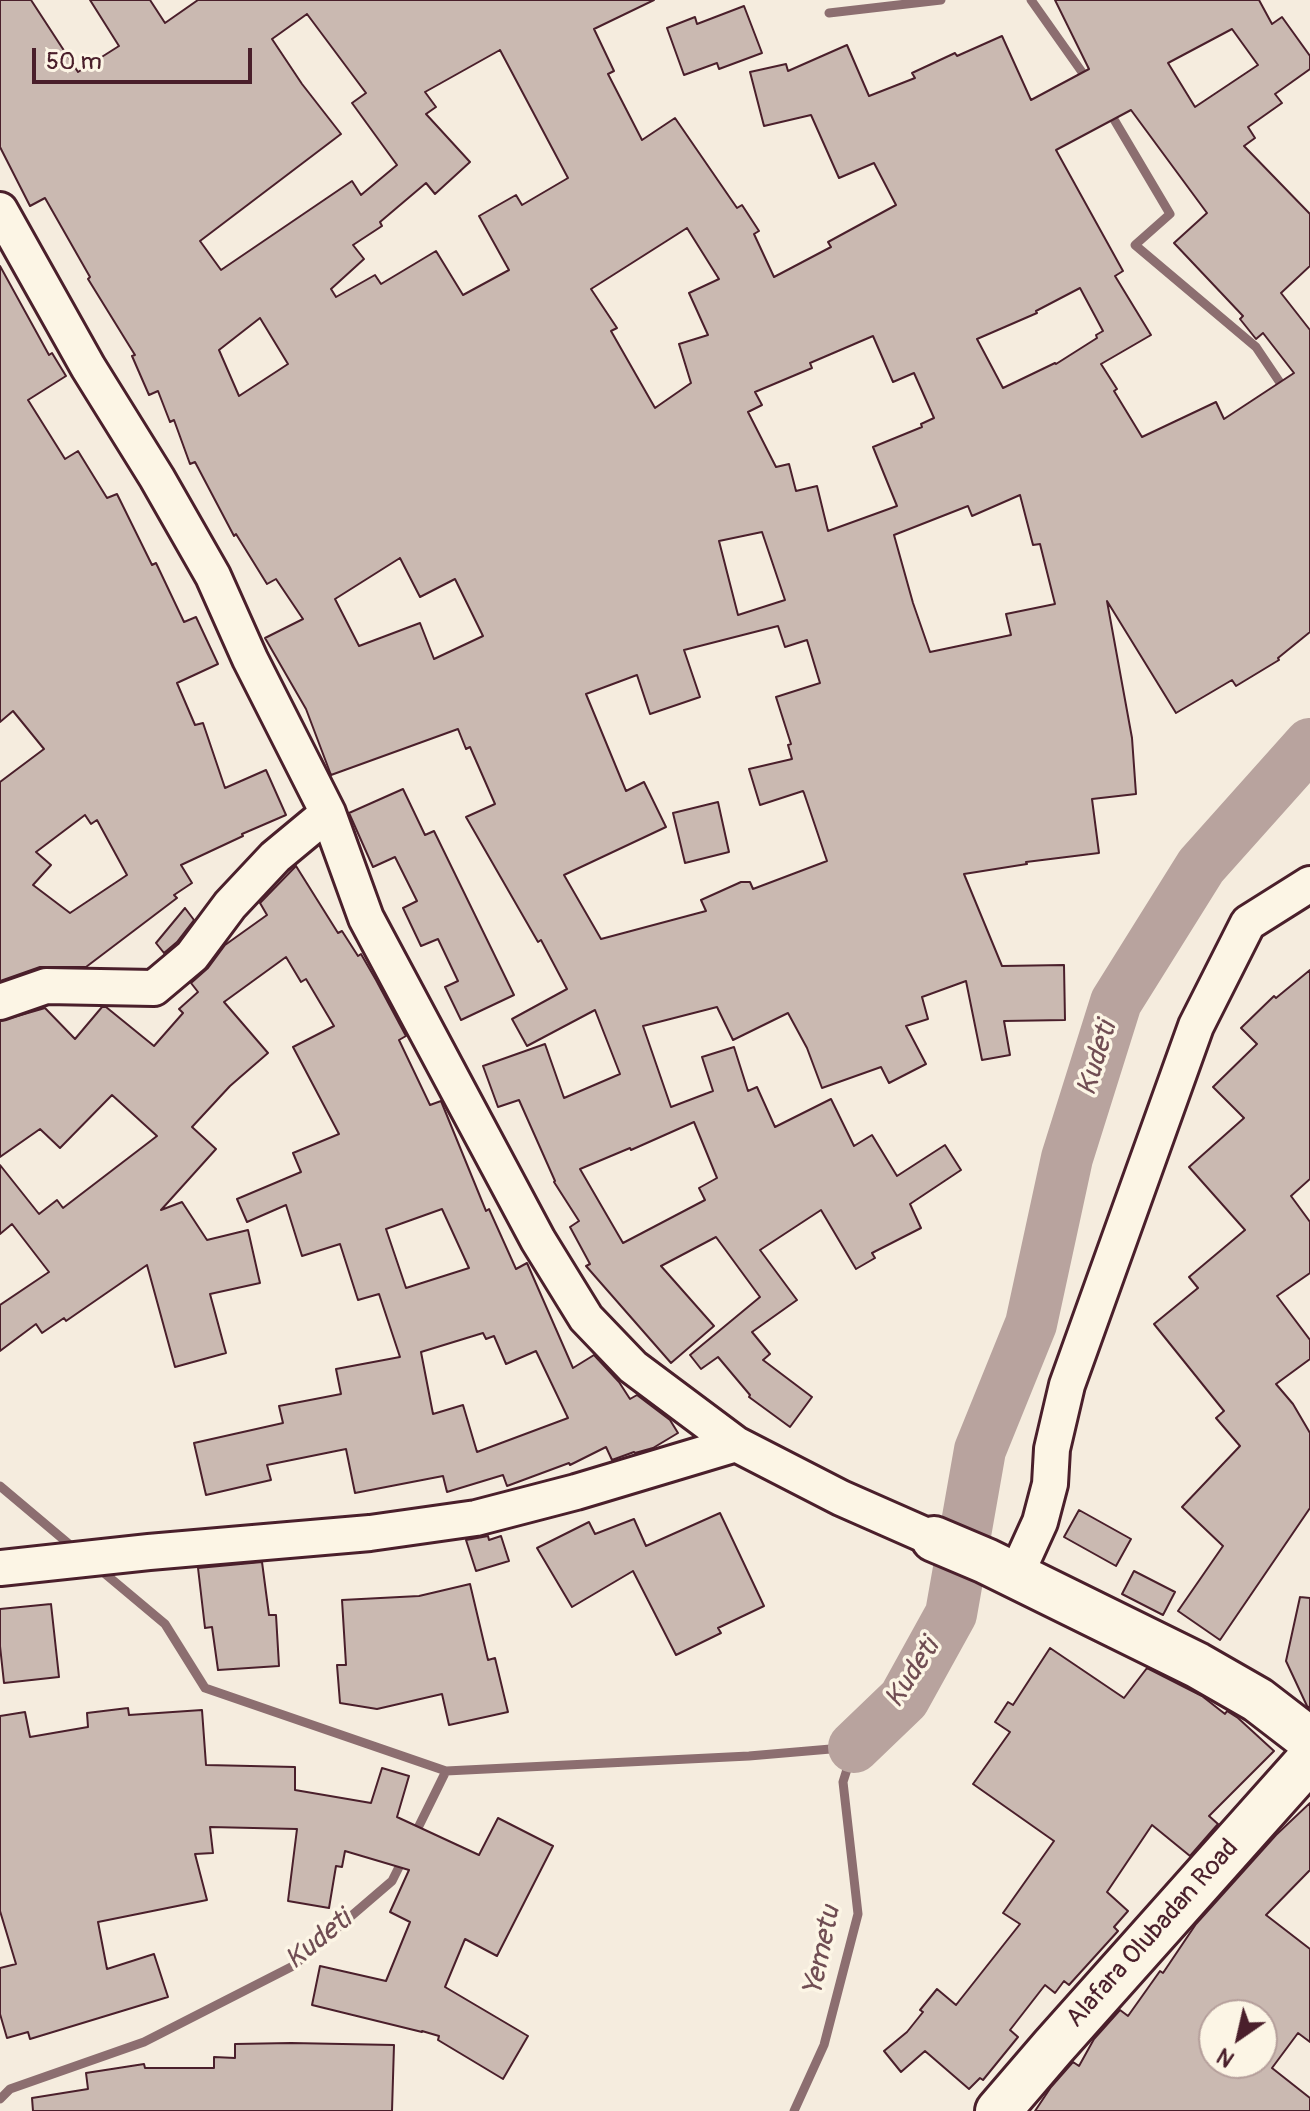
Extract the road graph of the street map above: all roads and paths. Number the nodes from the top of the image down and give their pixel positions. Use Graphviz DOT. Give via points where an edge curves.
graph roads {
  1 [pos="0,210"];
  2 [pos="328,813"];
  3 [pos="1310,884"];
  4 [pos="0,1002"];
  5 [pos="736,1444"];
  6 [pos="934,1539"];
  7 [pos="0,1568"];
  8 [pos="1001,1569"];
  9 [pos="1310,1740"];
  10 [pos="1310,1759"];
  11 [pos="998,2111"];
  1 -- 2 [label="street" via="213,576"];
  2 -- 4 [label="street" via="275,857 192,956 154,988 46,986"];
  2 -- 5 [label="street" via="366,918 538,1240 586,1318 633,1367"];
  3 -- 8 [label="street" via="1248,923 1196,1026 1067,1385 1040,1522"];
  5 -- 6 [label="street"];
  5 -- 7 [label="street" via="476,1518"];
  6 -- 8 [label="street"];
  8 -- 9 [label="street" via="1197,1665 1258,1700"];
  10 -- 11 [label="street, Alafara Olubadan Road"];
}
